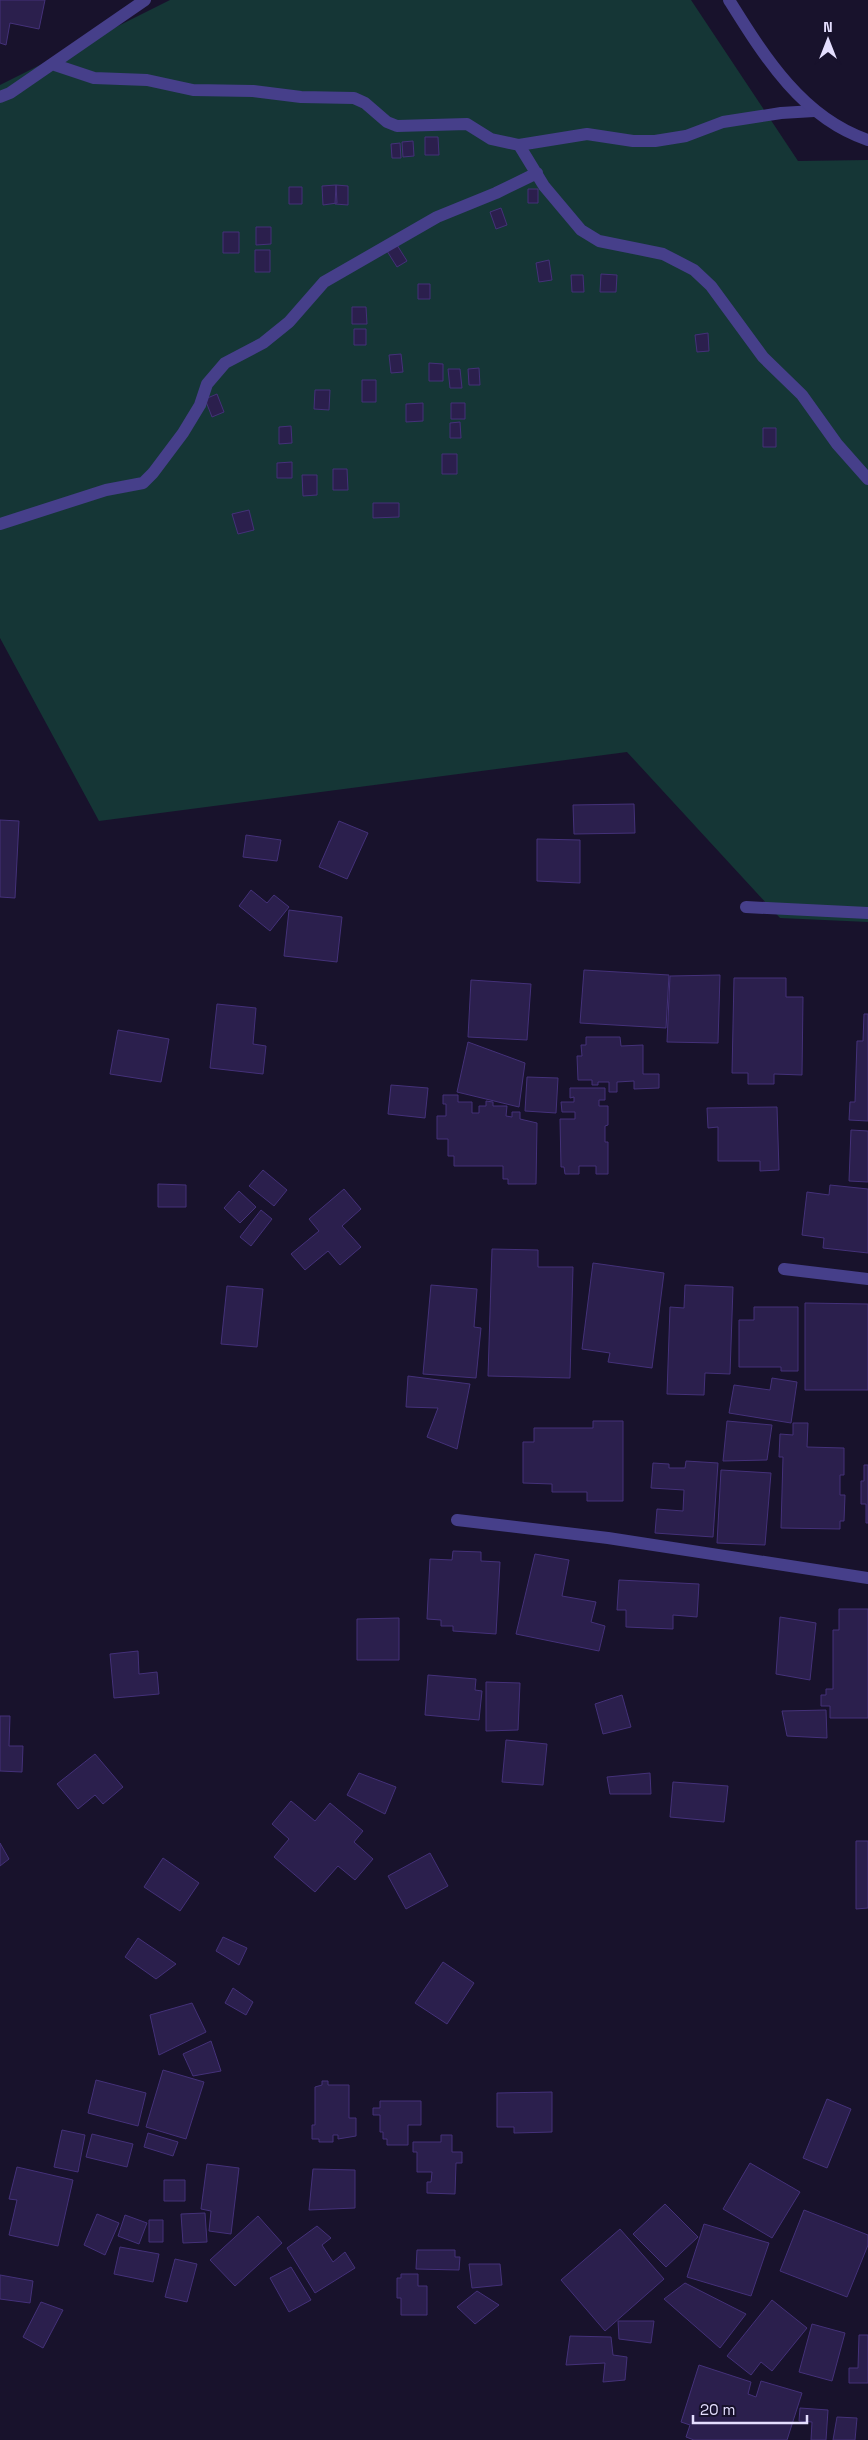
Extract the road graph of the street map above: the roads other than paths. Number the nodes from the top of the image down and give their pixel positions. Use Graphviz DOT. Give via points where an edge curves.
graph roads {
  1 [pos="145,0"];
  2 [pos="729,0"];
  3 [pos="52,64"];
  4 [pos="0,97"];
  5 [pos="814,111"];
  6 [pos="868,140"];
  7 [pos="519,144"];
  8 [pos="537,173"];
  9 [pos="868,479"];
  10 [pos="0,524"];
  11 [pos="746,906"];
  12 [pos="868,913"];
  13 [pos="784,1268"];
  14 [pos="868,1279"];
  15 [pos="457,1520"];
  16 [pos="868,1578"];
  1 -- 3 [label="street"];
  2 -- 5 [label="street" via="765,58"];
  3 -- 4 [label="street"];
  3 -- 7 [label="street" via="94,78 147,80 193,90 354,98 397,126 467,124 492,139"];
  5 -- 6 [label="street" via="839,129"];
  5 -- 7 [label="street" via="723,122 686,136 655,141 587,134"];
  7 -- 8 [label="street"];
  8 -- 9 [label="street" via="581,230 599,241 663,254 694,270 711,286 764,358 802,395 836,444"];
  8 -- 10 [label="street" via="438,217 324,282 289,322 263,343 225,363 207,384 200,405 183,433 143,483 106,490"];
  11 -- 12 [label="street"];
  13 -- 14 [label="street"];
  15 -- 16 [label="street" via="608,1538"];
}
